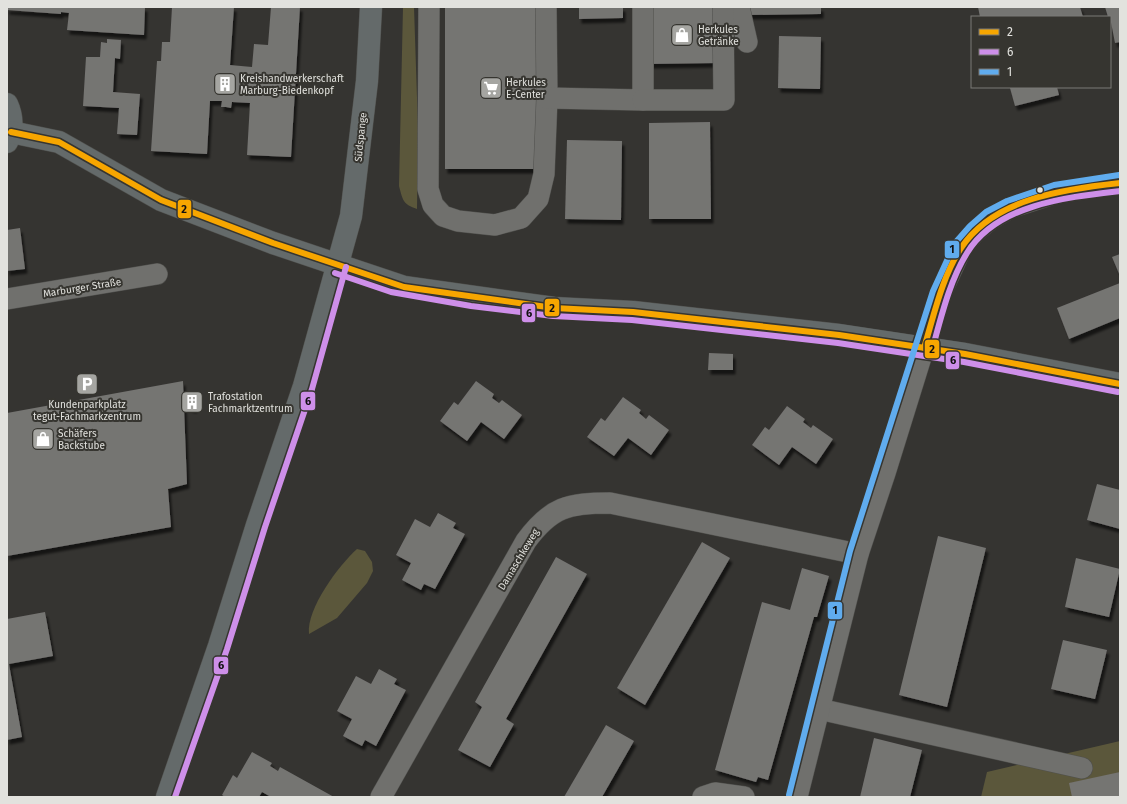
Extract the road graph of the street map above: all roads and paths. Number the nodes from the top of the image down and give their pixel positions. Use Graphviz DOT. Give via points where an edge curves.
graph roads {
  1 [pos="371,7"];
  2 [pos="429,7"];
  3 [pos="546,7"];
  4 [pos="643,7"];
  5 [pos="723,7"];
  6 [pos="739,7"];
  7 [pos="747,42"];
  8 [pos="547,98"];
  9 [pos="643,100"];
  10 [pos="7,104"];
  11 [pos="9,137"];
  12 [pos="1120,183"];
  13 [pos="338,265"];
  14 [pos="157,274"];
  15 [pos="7,299"];
  16 [pos="924,348"];
  17 [pos="1120,384"];
  18 [pos="858,554"];
  19 [pos="819,709"];
  20 [pos="1082,768"];
  21 [pos="167,797"];
  22 [pos="381,797"];
  23 [pos="703,797"];
  24 [pos="744,797"];
  25 [pos="797,797"];
  1 -- 13 [label="main road, Südspange" via="367,81 353,203"];
  2 -- 8 [label="street" via="428,189 433,205 443,216 458,222 495,225 521,218 538,199 544,174"];
  3 -- 8 [label="street"];
  4 -- 9 [label="street"];
  5 -- 9 [label="street" via="724,100"];
  6 -- 7 [label="street"];
  8 -- 9 [label="street"];
  10 -- 11 [label="main road" via="12,122"];
  11 -- 13 [label="main road" via="59,142 161,200"];
  12 -- 16 [label="street" via="1056,193 1010,208 991,218 962,247 946,280"];
  13 -- 16 [label="main road" via="393,284 472,298 554,308 634,312"];
  13 -- 21 [label="main road, Südspange" via="304,386"];
  14 -- 15 [label="street, Marburger Straße"];
  16 -- 17 [label="main road"];
  16 -- 18 [label="street"];
  18 -- 19 [label="street"];
  18 -- 22 [label="street, Damaschkeweg" via="610,503 572,506 549,515 526,541"];
  19 -- 20 [label="street"];
  19 -- 25 [label="street"];
  23 -- 24 [label="street" via="715,793"];
}
